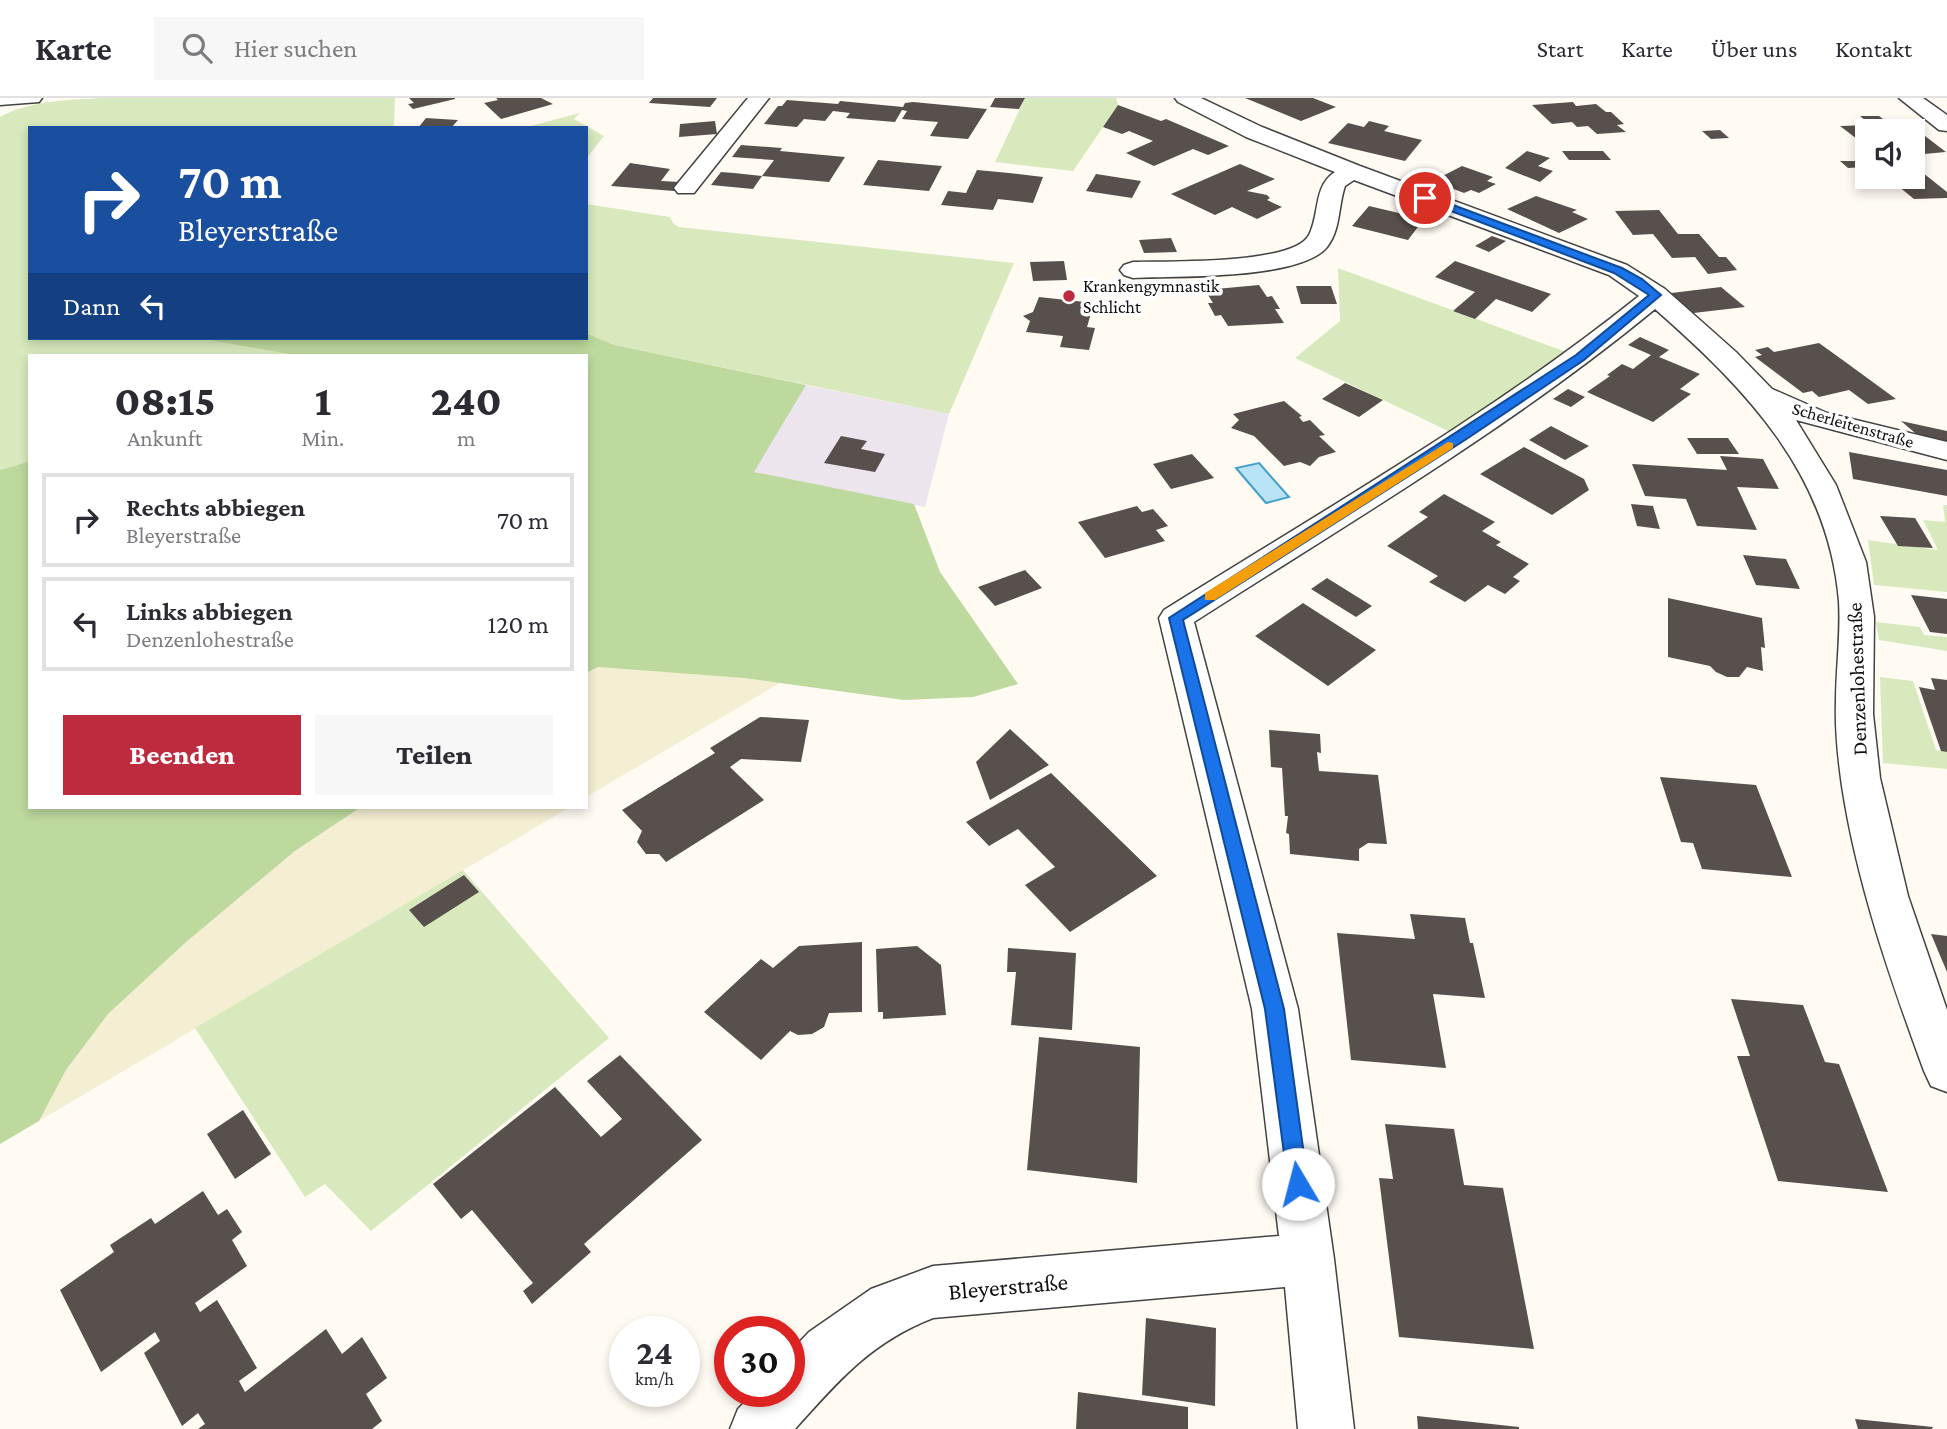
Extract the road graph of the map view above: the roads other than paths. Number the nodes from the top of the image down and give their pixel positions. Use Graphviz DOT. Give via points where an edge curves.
graph roads {
  1 [pos="32,98"];
  2 [pos="759,98"];
  3 [pos="1185,98"];
  4 [pos="1909,98"];
  5 [pos="0,99"];
  6 [pos="1947,125"];
  7 [pos="1352,171"];
  8 [pos="686,188"];
  9 [pos="1133,270"];
  10 [pos="1656,295"];
  11 [pos="1761,394"];
  12 [pos="1947,451"];
  13 [pos="1947,1071"];
  14 [pos="1308,1259"];
  15 [pos="758,1429"];
  16 [pos="1326,1429"];
  1 -- 5 [label="street"];
  2 -- 8 [label="street"];
  3 -- 7 [label="street, Denzenlohestraße" via="1254,132"];
  4 -- 6 [label="street"];
  7 -- 9 [label="street" via="1335,182 1317,243 1304,253 1261,263"];
  7 -- 10 [label="street, Denzenlohestraße" via="1618,270"];
  10 -- 11 [label="street, Denzenlohestraße"];
  10 -- 14 [label="street" via="1558,372 1450,445 1176,618 1275,1009"];
  11 -- 12 [label="street, Scherleitenstraße" via="1817,418"];
  11 -- 13 [label="street, Denzenlohestraße" via="1828,502 1844,546 1857,612 1854,708 1864,794 1886,898"];
  14 -- 15 [label="street, Bleyerstraße" via="933,1292 890,1308 828,1351"];
  14 -- 16 [label="street"];
}
